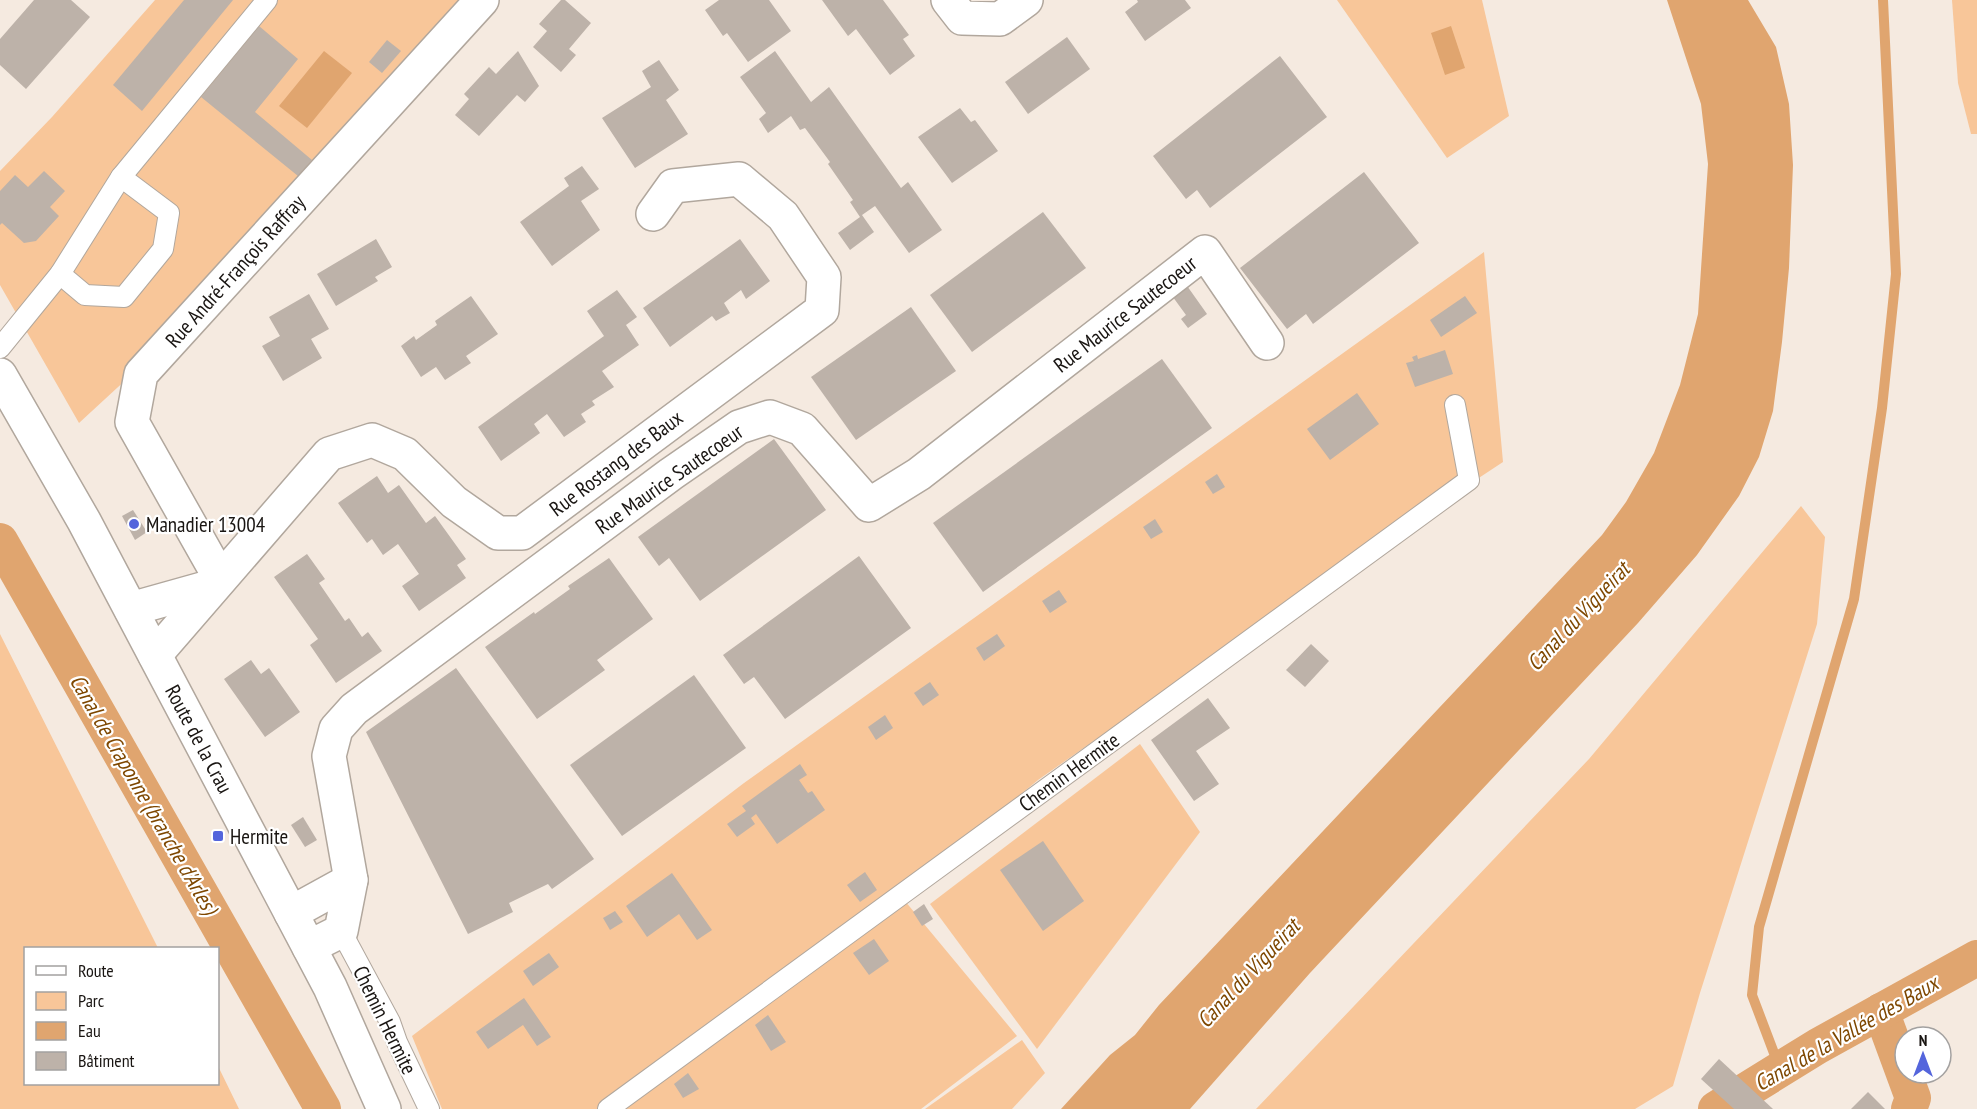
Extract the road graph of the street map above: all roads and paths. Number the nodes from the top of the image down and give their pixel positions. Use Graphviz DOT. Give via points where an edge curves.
graph roads {
  1 [pos="267,0"];
  2 [pos="482,0"];
  3 [pos="948,0"];
  4 [pos="1026,0"];
  5 [pos="121,177"];
  6 [pos="653,214"];
  7 [pos="60,274"];
  8 [pos="1267,343"];
  9 [pos="0,348"];
  10 [pos="0,375"];
  11 [pos="1455,405"];
  12 [pos="216,582"];
  13 [pos="130,609"];
  14 [pos="155,655"];
  15 [pos="351,879"];
  16 [pos="291,913"];
  17 [pos="341,931"];
  18 [pos="309,947"];
  19 [pos="384,1109"];
  20 [pos="429,1109"];
  21 [pos="608,1109"];
  1 -- 5 [label="lane"];
  2 -- 12 [label="street, Rue André-François Raffray" via="141,374 132,422"];
  3 -- 4 [label="street" via="962,18 1000,19"];
  5 -- 7 [label="lane"];
  5 -- 7 [label="lane" via="169,213 163,249 124,297 85,295"];
  6 -- 12 [label="street, Rue Rostang des Baux" via="673,186 739,179 783,216 825,278 822,310 522,533 498,533 454,502 405,454 372,440 328,454"];
  7 -- 9 [label="lane"];
  8 -- 15 [label="street, Rue Maurice Sautecoeur" via="1205,252 919,474 869,505 802,429 770,417 739,427 354,709 336,729 328,756"];
  10 -- 13 [label="street, Route de la Crau"];
  11 -- 21 [label="lane, Chemin Hermite" via="1468,480"];
  12 -- 13 [label="street"];
  12 -- 14 [label="street, Rue Rostang des Baux"];
  13 -- 14 [label="street, Route de la Crau"];
  14 -- 16 [label="street, Route de la Crau"];
  15 -- 16 [label="street"];
  15 -- 17 [label="street, Rue Maurice Sautecoeur"];
  16 -- 18 [label="street, Route de la Crau"];
  17 -- 18 [label="street"];
  17 -- 20 [label="lane, Chemin Hermite" via="390,1022"];
  18 -- 19 [label="street, Route de la Crau"];
}
